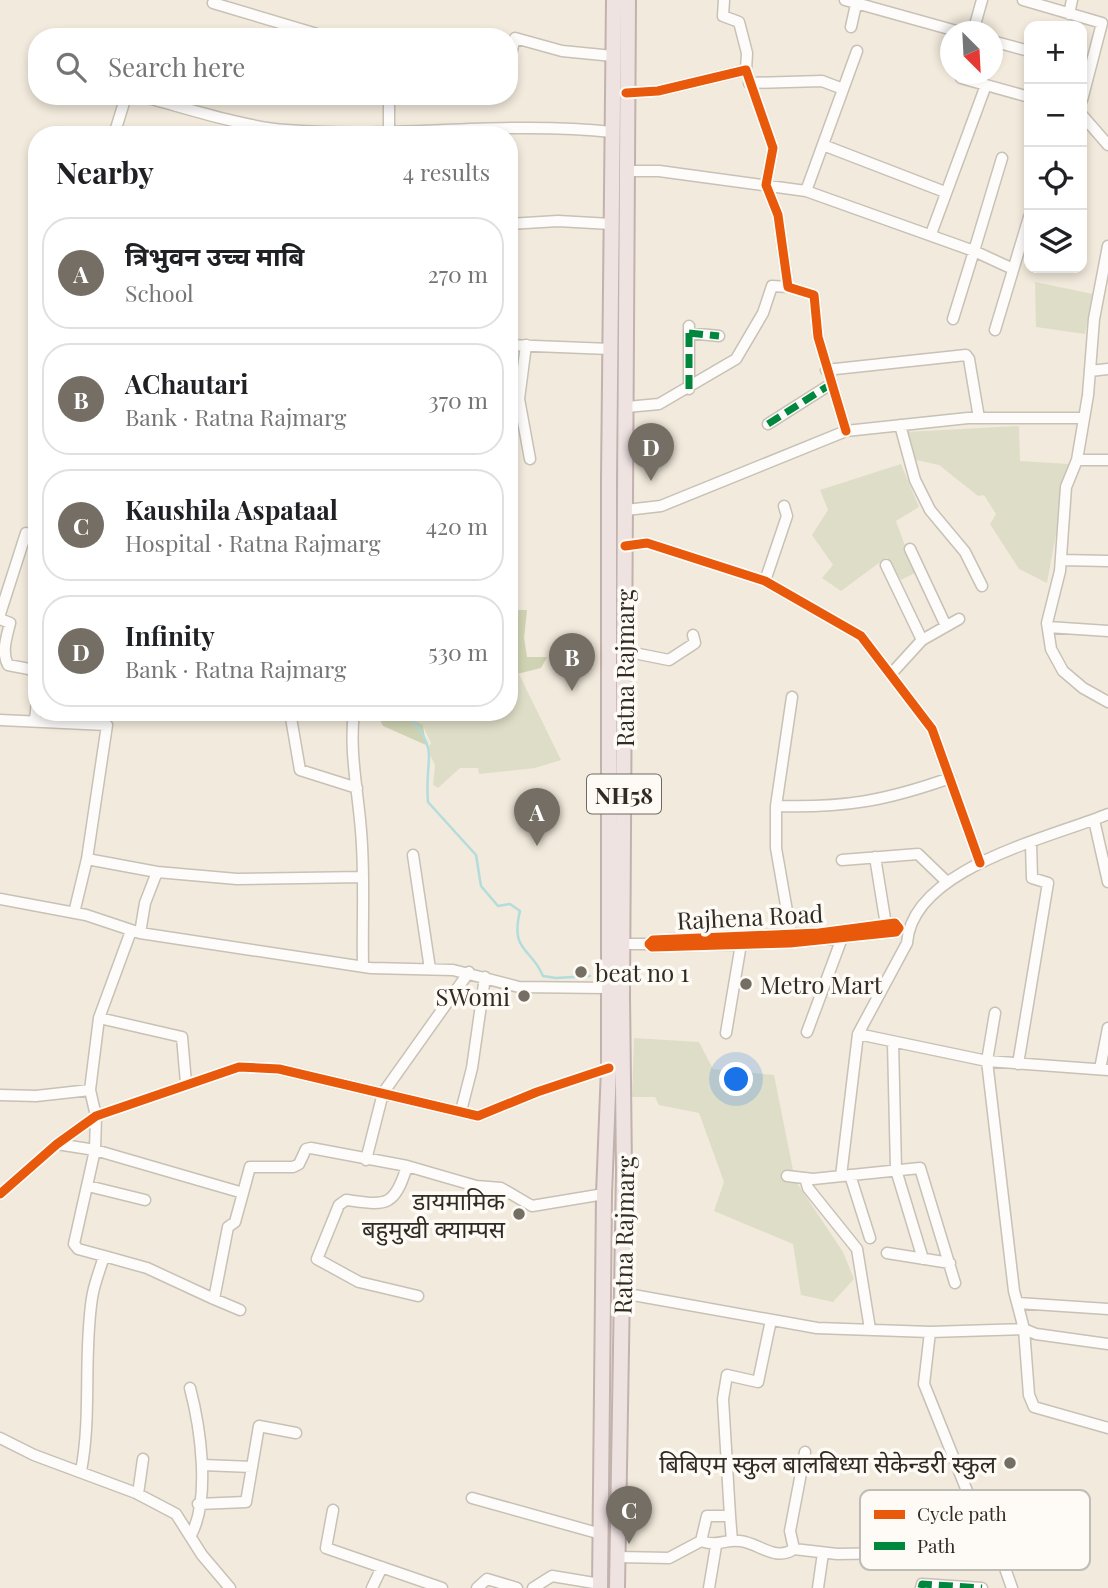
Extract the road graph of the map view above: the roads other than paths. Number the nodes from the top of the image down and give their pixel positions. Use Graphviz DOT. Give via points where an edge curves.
graph roads {
  1 [pos="614,0"];
  2 [pos="628,0"];
  3 [pos="723,0"];
  4 [pos="845,0"];
  5 [pos="982,0"];
  6 [pos="1023,0"];
  7 [pos="1072,0"];
  8 [pos="856,2"];
  9 [pos="213,3"];
  10 [pos="1069,14"];
  11 [pos="976,21"];
  12 [pos="940,26"];
  13 [pos="851,27"];
  14 [pos="297,28"];
  15 [pos="518,39"];
  16 [pos="1003,44"];
  17 [pos="1024,50"];
  18 [pos="858,51"];
  19 [pos="613,56"];
  20 [pos="1087,63"];
  21 [pos="746,70"];
  22 [pos="750,83"];
  23 [pos="982,84"];
  24 [pos="986,85"];
  25 [pos="844,89"];
  26 [pos="626,93"];
  27 [pos="1024,96"];
  28 [pos="122,105"];
  29 [pos="178,105"];
  30 [pos="389,105"];
  31 [pos="1087,121"];
  32 [pos="117,126"];
  33 [pos="266,126"];
  34 [pos="389,126"];
  35 [pos="518,129"];
  36 [pos="612,132"];
  37 [pos="823,145"];
  38 [pos="1108,145"];
  39 [pos="1002,158"];
  40 [pos="627,171"];
  41 [pos="766,185"];
  42 [pos="806,191"];
  43 [pos="945,192"];
  44 [pos="518,223"];
  45 [pos="611,223"];
  46 [pos="1024,233"];
  47 [pos="931,234"];
  48 [pos="1108,246"];
  49 [pos="974,251"];
  50 [pos="1013,269"];
  51 [pos="788,287"];
  52 [pos="953,319"];
  53 [pos="995,330"];
  54 [pos="719,336"];
  55 [pos="518,345"];
  56 [pos="526,345"];
  57 [pos="610,349"];
  58 [pos="1108,369"];
  59 [pos="827,370"];
  60 [pos="1090,371"];
  61 [pos="831,384"];
  62 [pos="689,389"];
  63 [pos="627,407"];
  64 [pos="979,418"];
  65 [pos="1082,418"];
  66 [pos="768,424"];
  67 [pos="900,425"];
  68 [pos="846,431"];
  69 [pos="530,459"];
  70 [pos="1077,460"];
  71 [pos="1108,460"];
  72 [pos="784,506"];
  73 [pos="626,510"];
  74 [pos="26,533"];
  75 [pos="625,546"];
  76 [pos="909,549"];
  77 [pos="1061,560"];
  78 [pos="1108,561"];
  79 [pos="886,565"];
  80 [pos="765,581"];
  81 [pos="982,586"];
  82 [pos="0,617"];
  83 [pos="959,619"];
  84 [pos="946,626"];
  85 [pos="1048,627"];
  86 [pos="1108,631"];
  87 [pos="694,635"];
  88 [pos="922,640"];
  89 [pos="624,651"];
  90 [pos="28,668"];
  91 [pos="891,674"];
  92 [pos="793,697"];
  93 [pos="1108,702"];
  94 [pos="0,720"];
  95 [pos="28,721"];
  96 [pos="35,721"];
  97 [pos="107,721"];
  98 [pos="291,721"];
  99 [pos="353,721"];
  100 [pos="107,725"];
  101 [pos="950,778"];
  102 [pos="357,788"];
  103 [pos="776,806"];
  104 [pos="1108,814"];
  105 [pos="1094,820"];
  106 [pos="1031,843"];
  107 [pos="412,855"];
  108 [pos="876,857"];
  109 [pos="87,859"];
  110 [pos="842,860"];
  111 [pos="980,863"];
  112 [pos="157,872"];
  113 [pos="363,877"];
  114 [pos="947,881"];
  115 [pos="1108,883"];
  116 [pos="0,899"];
  117 [pos="74,913"];
  118 [pos="897,927"];
  119 [pos="135,932"];
  120 [pos="791,934"];
  121 [pos="819,937"];
  122 [pos="842,938"];
  123 [pos="734,942"];
  124 [pos="624,944"];
  125 [pos="363,966"];
  126 [pos="430,969"];
  127 [pos="469,972"];
  128 [pos="485,976"];
  129 [pos="607,988"];
  130 [pos="995,1013"];
  131 [pos="99,1018"];
  132 [pos="1108,1028"];
  133 [pos="807,1032"];
  134 [pos="726,1033"];
  135 [pos="858,1034"];
  136 [pos="893,1042"];
  137 [pos="987,1061"];
  138 [pos="1018,1064"];
  139 [pos="609,1069"];
  140 [pos="1104,1069"];
  141 [pos="186,1083"];
  142 [pos="90,1090"];
  143 [pos="383,1093"];
  144 [pos="0,1095"];
  145 [pos="461,1111"];
  146 [pos="96,1116"];
  147 [pos="57,1144"];
  148 [pos="95,1150"];
  149 [pos="366,1160"];
  150 [pos="407,1166"];
  151 [pos="895,1170"];
  152 [pos="787,1176"];
  153 [pos="846,1176"];
  154 [pos="805,1178"];
  155 [pos="88,1186"];
  156 [pos="0,1194"];
  157 [pos="243,1194"];
  158 [pos="604,1194"];
  159 [pos="145,1200"];
  160 [pos="870,1238"];
  161 [pos="887,1253"];
  162 [pos="104,1256"];
  163 [pos="923,1259"];
  164 [pos="950,1263"];
  165 [pos="955,1283"];
  166 [pos="622,1293"];
  167 [pos="418,1296"];
  168 [pos="214,1299"];
  169 [pos="1017,1303"];
  170 [pos="1108,1309"];
  171 [pos="240,1310"];
  172 [pos="771,1320"];
  173 [pos="870,1329"];
  174 [pos="1024,1329"];
  175 [pos="930,1332"];
  176 [pos="1108,1345"];
  177 [pos="190,1388"];
  178 [pos="1108,1428"];
  179 [pos="296,1433"];
  180 [pos="0,1438"];
  181 [pos="805,1452"];
  182 [pos="143,1459"];
  183 [pos="203,1465"];
  184 [pos="252,1467"];
  185 [pos="81,1471"];
  186 [pos="967,1490"];
  187 [pos="138,1494"];
  188 [pos="472,1498"];
  189 [pos="198,1504"];
  190 [pos="334,1510"];
  191 [pos="730,1516"];
  192 [pos="601,1534"];
  193 [pos="191,1535"];
  194 [pos="701,1541"];
  195 [pos="732,1541"];
  196 [pos="716,1546"];
  197 [pos="794,1549"];
  198 [pos="823,1553"];
  199 [pos="860,1553"];
  200 [pos="618,1557"];
  201 [pos="382,1567"];
  202 [pos="1006,1570"];
  203 [pos="600,1586"];
  204 [pos="230,1588"];
  205 [pos="372,1588"];
  206 [pos="442,1588"];
  207 [pos="477,1588"];
  208 [pos="517,1588"];
  209 [pos="533,1588"];
  210 [pos="617,1588"];
  211 [pos="709,1588"];
  212 [pos="818,1588"];
  213 [pos="921,1588"];
  214 [pos="982,1588"];
  215 [pos="1012,1588"];
  1 -- 19 [label="highway, Ratna Rajmarg / NH58"];
  2 -- 26 [label="highway, Ratna Rajmarg / NH58"];
  3 -- 21 [label="street" via="723,16 739,22"];
  4 -- 8 [label="street"];
  5 -- 11 [label="street"];
  6 -- 10 [label="street"];
  7 -- 10 [label="street"];
  8 -- 12 [label="street"];
  8 -- 13 [label="street"];
  9 -- 14 [label="street"];
  10 -- 20 [label="street" via="1102,23"];
  15 -- 19 [label="street" via="562,51"];
  16 -- 17 [label="street"];
  18 -- 25 [label="street"];
  19 -- 36 [label="highway, Ratna Rajmarg / NH58"];
  21 -- 22 [label="street"];
  21 -- 26 [label="street" via="658,91"];
  22 -- 25 [label="street" via="822,81"];
  22 -- 41 [label="street" via="773,148"];
  23 -- 24 [label="street"];
  24 -- 27 [label="street"];
  24 -- 43 [label="street"];
  25 -- 37 [label="street"];
  26 -- 40 [label="highway, Ratna Rajmarg / NH58"];
  28 -- 32 [label="street"];
  29 -- 33 [label="street"];
  30 -- 34 [label="street"];
  31 -- 38 [label="street"];
  35 -- 36 [label="street"];
  36 -- 45 [label="highway, Ratna Rajmarg / NH58"];
  37 -- 42 [label="street"];
  37 -- 43 [label="street"];
  39 -- 49 [label="street"];
  40 -- 41 [label="street"];
  40 -- 63 [label="highway, Ratna Rajmarg / NH58"];
  41 -- 42 [label="street"];
  41 -- 51 [label="street" via="778,215"];
  42 -- 47 [label="street"];
  43 -- 47 [label="street"];
  44 -- 45 [label="street"];
  45 -- 57 [label="highway, Ratna Rajmarg / NH58"];
  46 -- 50 [label="street"];
  47 -- 49 [label="street"];
  48 -- 60 [label="street"];
  49 -- 50 [label="street"];
  49 -- 52 [label="street"];
  50 -- 53 [label="street"];
  51 -- 59 [label="street" via="814,295"];
  51 -- 62 [label="street" via="772,286 763,313 736,359"];
  54 -- 62 [label="street" via="689,329"];
  55 -- 56 [label="street"];
  56 -- 57 [label="street"];
  56 -- 69 [label="street" via="519,399"];
  57 -- 129 [label="highway, Ratna Rajmarg / NH58"];
  58 -- 60 [label="street"];
  59 -- 61 [label="street"];
  59 -- 64 [label="street" via="966,355"];
  60 -- 65 [label="street"];
  61 -- 66 [label="street"];
  61 -- 68 [label="street"];
  62 -- 63 [label="street" via="659,404"];
  63 -- 73 [label="highway, Ratna Rajmarg / NH58"];
  64 -- 65 [label="street"];
  64 -- 67 [label="street"];
  65 -- 70 [label="street"];
  67 -- 68 [label="street"];
  67 -- 81 [label="street" via="915,480 930,510 965,552"];
  68 -- 73 [label="street" via="661,506"];
  70 -- 71 [label="street"];
  70 -- 77 [label="street" via="1066,487"];
  72 -- 80 [label="street" via="787,516"];
  73 -- 75 [label="highway, Ratna Rajmarg / NH58"];
  74 -- 82 [label="street"];
  75 -- 80 [label="street" via="647,543"];
  75 -- 89 [label="highway, Ratna Rajmarg / NH58"];
  76 -- 84 [label="street"];
  77 -- 78 [label="street"];
  77 -- 85 [label="street"];
  79 -- 88 [label="street"];
  80 -- 91 [label="street" via="860,636"];
  82 -- 90 [label="street" via="10,623 5,659 9,665"];
  83 -- 84 [label="street"];
  84 -- 88 [label="street"];
  85 -- 86 [label="street"];
  85 -- 93 [label="street" via="1051,649 1063,671"];
  87 -- 89 [label="street" via="695,643 668,660"];
  88 -- 91 [label="street"];
  89 -- 124 [label="highway, Ratna Rajmarg / NH58"];
  91 -- 101 [label="street" via="932,730"];
  92 -- 103 [label="street"];
  94 -- 95 [label="street"];
  96 -- 100 [label="street"];
  97 -- 100 [label="street"];
  98 -- 102 [label="street" via="300,770"];
  99 -- 102 [label="street"];
  100 -- 109 [label="street"];
  101 -- 103 [label="street" via="866,803"];
  101 -- 111 [label="street"];
  102 -- 113 [label="street"];
  103 -- 120 [label="street" via="776,848"];
  104 -- 105 [label="street"];
  105 -- 106 [label="street"];
  105 -- 115 [label="street"];
  106 -- 111 [label="street"];
  106 -- 138 [label="street" via="1032,878 1048,883"];
  107 -- 126 [label="street"];
  108 -- 110 [label="street"];
  108 -- 114 [label="street" via="918,854"];
  108 -- 118 [label="street"];
  109 -- 112 [label="street"];
  109 -- 117 [label="street"];
  111 -- 114 [label="street"];
  112 -- 113 [label="street" via="237,880"];
  112 -- 119 [label="street"];
  113 -- 125 [label="street"];
  114 -- 118 [label="street"];
  116 -- 117 [label="street"];
  117 -- 119 [label="street"];
  118 -- 121 [label="street, Rajhena Road"];
  118 -- 122 [label="street, Rajhena Road"];
  118 -- 135 [label="street" via="907,943"];
  119 -- 125 [label="street"];
  119 -- 131 [label="street"];
  120 -- 121 [label="street, Rajhena Road"];
  120 -- 123 [label="street, Rajhena Road"];
  121 -- 122 [label="street, Rajhena Road"];
  121 -- 123 [label="street, Rajhena Road"];
  122 -- 133 [label="street"];
  123 -- 124 [label="street, Rajhena Road"];
  123 -- 134 [label="street"];
  124 -- 166 [label="highway, Ratna Rajmarg / NH58"];
  125 -- 126 [label="street"];
  126 -- 127 [label="street"];
  127 -- 128 [label="street"];
  127 -- 143 [label="street"];
  128 -- 129 [label="street" via="519,987"];
  128 -- 145 [label="street"];
  129 -- 139 [label="highway, Ratna Rajmarg / NH58"];
  130 -- 137 [label="street"];
  131 -- 141 [label="street" via="182,1037"];
  131 -- 142 [label="street"];
  132 -- 140 [label="street"];
  135 -- 136 [label="street"];
  135 -- 153 [label="street"];
  136 -- 137 [label="street"];
  136 -- 151 [label="street"];
  137 -- 138 [label="street"];
  137 -- 169 [label="street"];
  138 -- 140 [label="street"];
  139 -- 145 [label="street" via="537,1091 478,1116"];
  139 -- 158 [label="highway, Ratna Rajmarg / NH58"];
  141 -- 143 [label="street" via="239,1067 265,1068"];
  141 -- 146 [label="street"];
  142 -- 144 [label="street"];
  142 -- 146 [label="street"];
  143 -- 145 [label="street"];
  143 -- 149 [label="street"];
  146 -- 147 [label="street"];
  146 -- 148 [label="street"];
  147 -- 148 [label="street"];
  147 -- 156 [label="street"];
  148 -- 155 [label="street"];
  148 -- 157 [label="street"];
  149 -- 150 [label="street"];
  149 -- 157 [label="street" via="306,1149 293,1167 250,1167"];
  150 -- 158 [label="street" via="476,1186 501,1188 532,1206"];
  150 -- 167 [label="street" via="390,1200 381,1205 346,1200 339,1205 317,1259 359,1282"];
  151 -- 153 [label="street"];
  151 -- 163 [label="street"];
  151 -- 164 [label="street" via="920,1168"];
  152 -- 154 [label="street"];
  153 -- 154 [label="street"];
  153 -- 160 [label="street"];
  154 -- 173 [label="street" via="857,1249"];
  155 -- 159 [label="street"];
  155 -- 162 [label="street" via="74,1244 78,1250"];
  157 -- 168 [label="street" via="235,1222 228,1227"];
  158 -- 192 [label="highway, Ratna Rajmarg / NH58"];
  161 -- 163 [label="street"];
  162 -- 168 [label="street" via="147,1268"];
  162 -- 185 [label="street" via="92,1296"];
  163 -- 164 [label="street"];
  164 -- 165 [label="street"];
  166 -- 172 [label="street"];
  166 -- 200 [label="highway, Ratna Rajmarg / NH58"];
  168 -- 171 [label="street"];
  169 -- 170 [label="street"];
  169 -- 174 [label="street"];
  172 -- 173 [label="street" via="817,1328"];
  172 -- 191 [label="street" via="758,1382 727,1375 723,1399"];
  173 -- 175 [label="street"];
  174 -- 175 [label="street"];
  174 -- 176 [label="street"];
  174 -- 178 [label="street" via="1034,1407"];
  175 -- 186 [label="street" via="924,1384"];
  177 -- 183 [label="street"];
  179 -- 184 [label="street" via="259,1426"];
  180 -- 185 [label="street"];
  181 -- 197 [label="street" via="790,1531"];
  182 -- 187 [label="street"];
  183 -- 184 [label="street"];
  183 -- 189 [label="street"];
  184 -- 189 [label="street" via="246,1502"];
  185 -- 187 [label="street"];
  187 -- 193 [label="street" via="176,1514"];
  188 -- 192 [label="street"];
  189 -- 193 [label="street"];
  190 -- 201 [label="street" via="326,1548"];
  191 -- 194 [label="street" via="707,1516"];
  191 -- 195 [label="street"];
  192 -- 203 [label="highway, Ratna Rajmarg / NH58"];
  193 -- 204 [label="street"];
  194 -- 196 [label="street"];
  194 -- 200 [label="street" via="669,1558"];
  195 -- 196 [label="street"];
  195 -- 197 [label="street" via="772,1553 787,1554"];
  196 -- 211 [label="street"];
  197 -- 198 [label="street"];
  198 -- 199 [label="street"];
  198 -- 212 [label="street"];
  200 -- 210 [label="highway, Ratna Rajmarg / NH58"];
  201 -- 205 [label="street"];
  201 -- 206 [label="street"];
  202 -- 215 [label="street"];
  203 -- 209 [label="street" via="552,1576"];
  207 -- 208 [label="street" via="487,1579"];
  213 -- 214 [label="street" via="922,1584"];
}
